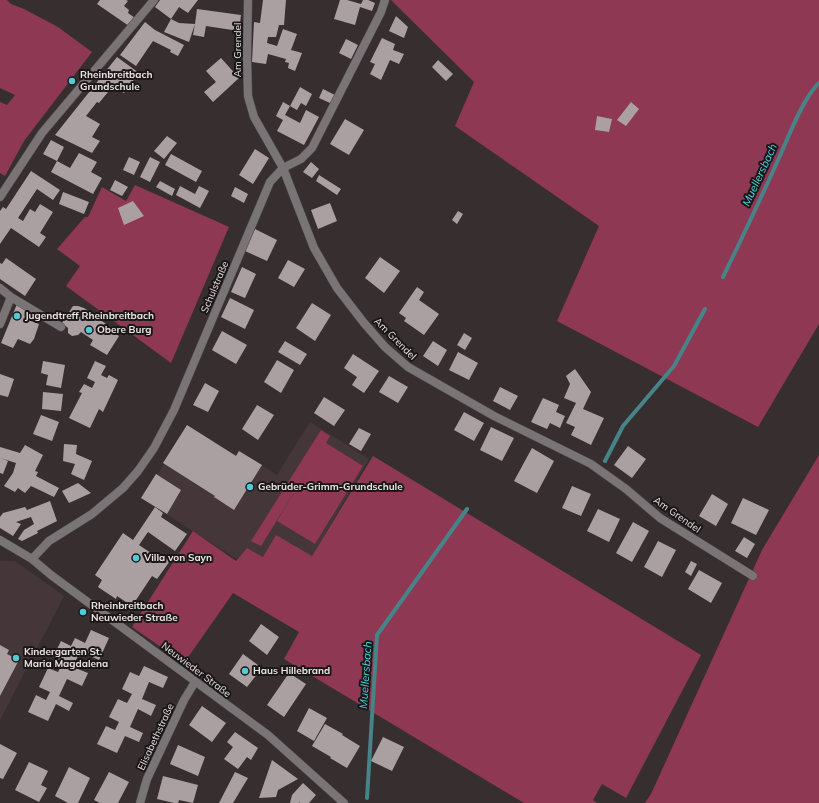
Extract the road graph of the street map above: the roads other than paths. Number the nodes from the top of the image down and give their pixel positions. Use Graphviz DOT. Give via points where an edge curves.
graph roads {
  1 [pos="154,0"];
  2 [pos="248,0"];
  3 [pos="385,0"];
  4 [pos="283,168"];
  5 [pos="0,197"];
  6 [pos="0,288"];
  7 [pos="11,297"];
  8 [pos="0,324"];
  9 [pos="60,327"];
  10 [pos="0,540"];
  11 [pos="32,559"];
  12 [pos="753,576"];
  13 [pos="195,682"];
  14 [pos="140,803"];
  15 [pos="344,803"];
  1 -- 5 [label="street" via="42,133"];
  2 -- 4 [label="street, Am Grendel" via="248,96 254,117"];
  3 -- 4 [label="street, Schulstraße" via="312,148 301,159"];
  4 -- 11 [label="street, Schulstraße" via="270,182 174,410 150,453 123,488 92,514 49,541"];
  4 -- 12 [label="street, Am Grendel" via="314,248 337,288 380,341 408,367 494,416 591,464 660,518"];
  6 -- 7 [label="street"];
  7 -- 8 [label="street"];
  7 -- 9 [label="street"];
  10 -- 11 [label="street, Neuwieder Straße"];
  11 -- 13 [label="street, Neuwieder Straße"];
  13 -- 14 [label="street, Elisabethstraße" via="151,771"];
  13 -- 15 [label="street, Neuwieder Straße" via="268,735"];
}
